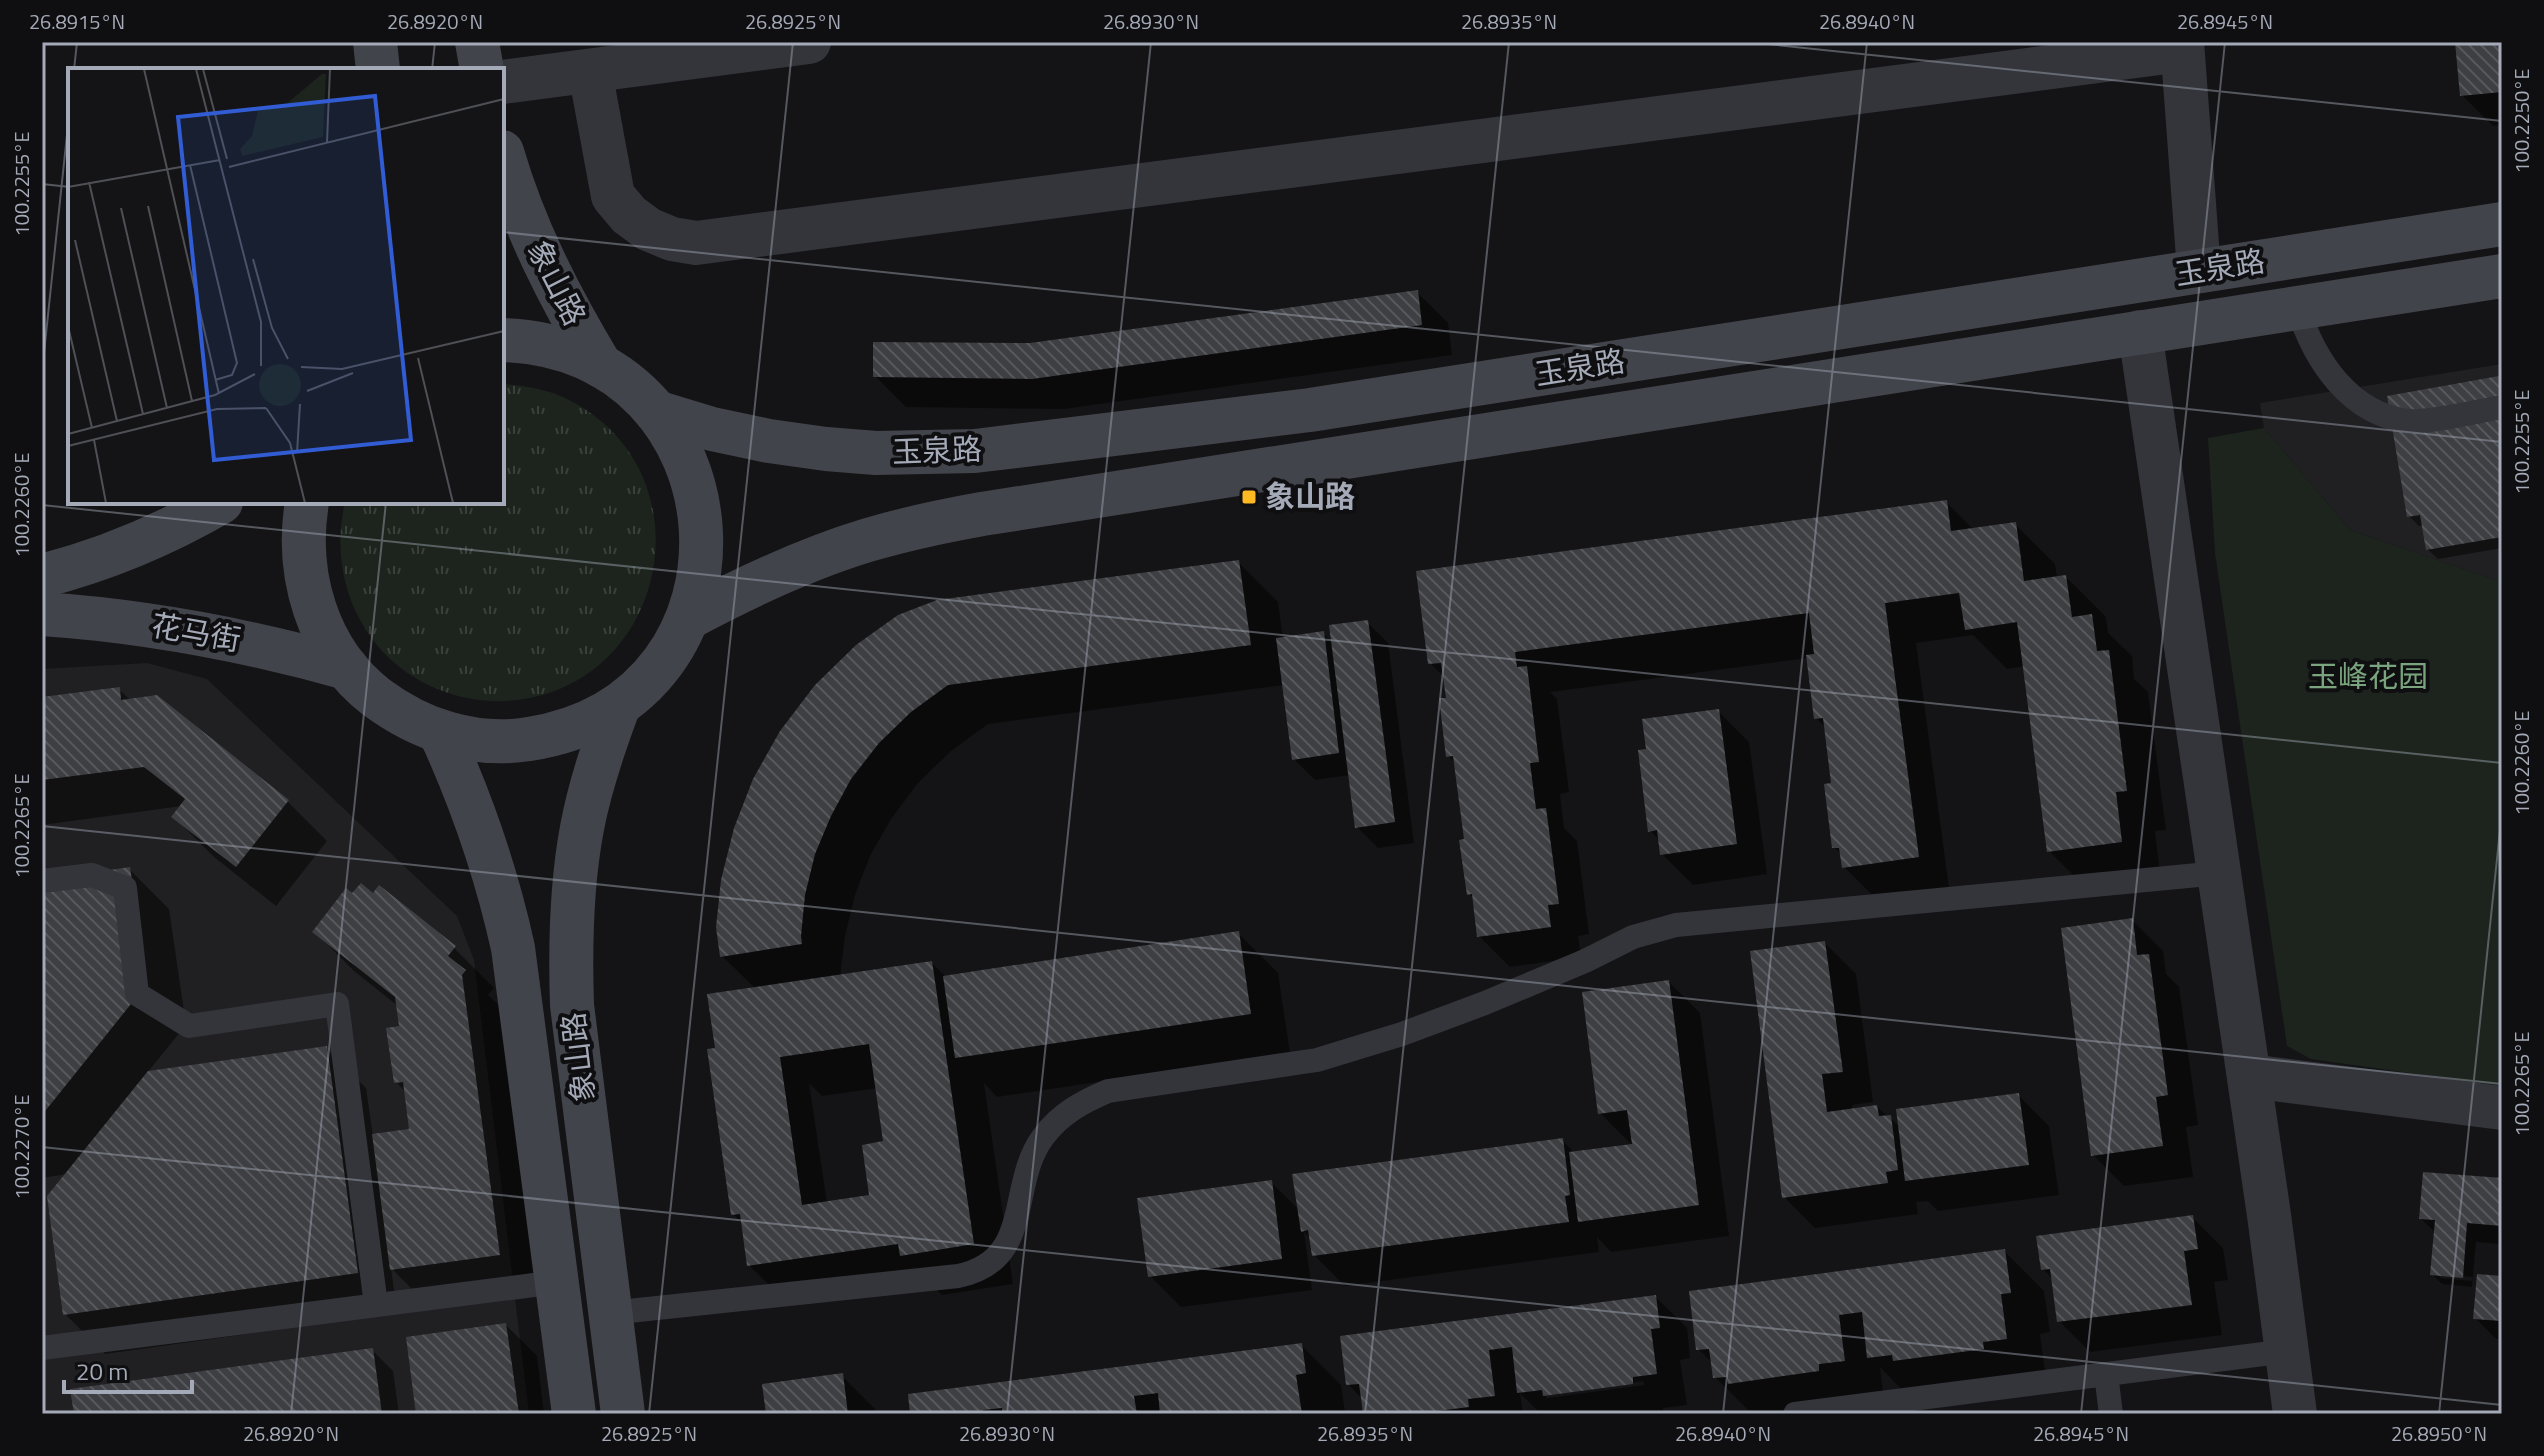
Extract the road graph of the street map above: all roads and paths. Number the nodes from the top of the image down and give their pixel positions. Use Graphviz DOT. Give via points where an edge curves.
graph roads {
  1 [pos="375,42"];
  2 [pos="477,42"];
  3 [pos="809,42"];
  4 [pos="2182,46"];
  5 [pos="378,68"];
  6 [pos="482,68"];
  7 [pos="590,71"];
  8 [pos="504,82"];
  9 [pos="504,158"];
  10 [pos="2502,224"];
  11 [pos="2199,271"];
  12 [pos="2502,276"];
  13 [pos="2298,308"];
  14 [pos="2140,332"];
  15 [pos="504,340"];
  16 [pos="601,366"];
  17 [pos="2502,407"];
  18 [pos="656,412"];
  19 [pos="217,504"];
  20 [pos="307,504"];
  21 [pos="42,576"];
  22 [pos="42,614"];
  23 [pos="688,618"];
  24 [pos="347,668"];
  25 [pos="619,705"];
  26 [pos="440,732"];
  27 [pos="2219,873"];
  28 [pos="42,881"];
  29 [pos="2249,1076"];
  30 [pos="2502,1108"];
  31 [pos="557,1282"];
  32 [pos="376,1305"];
  33 [pos="610,1313"];
  34 [pos="42,1348"];
  35 [pos="2287,1351"];
  36 [pos="2106,1374"];
  37 [pos="574,1414"];
  38 [pos="623,1414"];
  39 [pos="1795,1414"];
  40 [pos="2111,1414"];
  41 [pos="2295,1414"];
  1 -- 5 [label="main road"];
  2 -- 6 [label="main road"];
  3 -- 7 [label="street"];
  4 -- 7 [label="street" via="696,243 648,229 613,196"];
  4 -- 11 [label="street"];
  7 -- 8 [label="street"];
  9 -- 16 [label="main road, 象山路" via="548,272"];
  10 -- 11 [label="main road, 玉泉路"];
  11 -- 18 [label="main road, 玉泉路" via="1310,410 975,451 826,449 712,429"];
  12 -- 13 [label="main road, 玉泉路"];
  13 -- 14 [label="main road, 玉泉路"];
  13 -- 17 [label="lane" via="2324,365 2369,408 2413,422"];
  14 -- 23 [label="main road, 玉泉路" via="924,525 805,562"];
  14 -- 27 [label="street"];
  15 -- 16 [label="main road" via="538,342"];
  16 -- 18 [label="main road"];
  18 -- 23 [label="main road" via="676,440 700,507 703,544"];
  19 -- 21 [label="main road" via="140,542"];
  20 -- 24 [label="main road" via="304,565 311,602"];
  22 -- 24 [label="main road, 花马街" via="206,634"];
  23 -- 25 [label="main road" via="647,680"];
  24 -- 26 [label="main road" via="405,717"];
  25 -- 26 [label="main road" via="586,724 514,742"];
  25 -- 33 [label="main road, 象山路" via="582,828 570,948 572,1005"];
  26 -- 31 [label="main road, 象山路" via="481,828 513,948"];
  27 -- 29 [label="street"];
  27 -- 33 [label="lane" via="1676,925 1633,937 1402,1034 1317,1060 1108,1091 1083,1101 1042,1138 1031,1158 1005,1249 978,1272"];
  28 -- 32 [label="lane" via="92,875 125,888 137,994 189,1026 337,1004"];
  29 -- 30 [label="street"];
  29 -- 35 [label="street"];
  31 -- 32 [label="lane"];
  31 -- 37 [label="main road, 象山路"];
  32 -- 34 [label="lane"];
  33 -- 38 [label="main road, 象山路"];
  35 -- 36 [label="lane"];
  35 -- 41 [label="street"];
  36 -- 39 [label="lane"];
  36 -- 40 [label="lane"];
}
